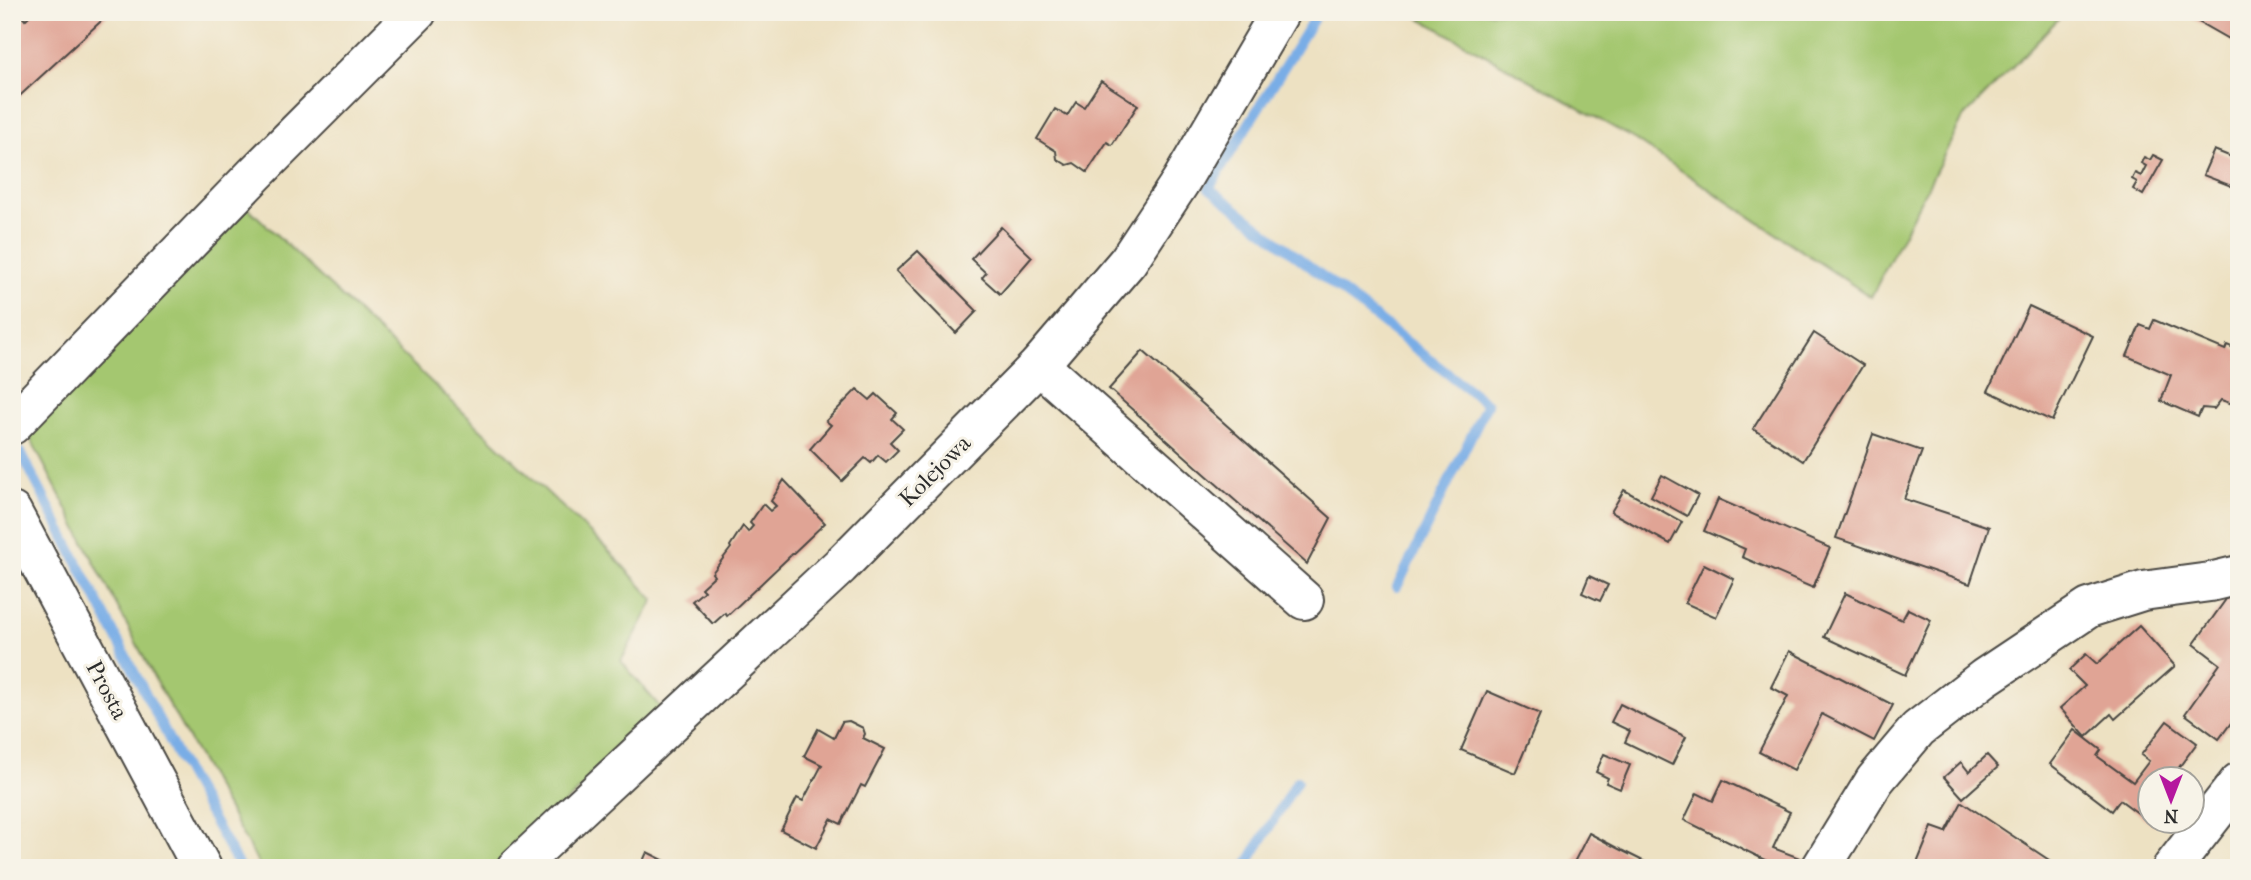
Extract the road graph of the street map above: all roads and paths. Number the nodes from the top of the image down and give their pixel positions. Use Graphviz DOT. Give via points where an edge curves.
graph roads {
  1 [pos="417,12"];
  2 [pos="1280,12"];
  3 [pos="1039,365"];
  4 [pos="12,425"];
  5 [pos="12,512"];
  6 [pos="2239,575"];
  7 [pos="1304,600"];
  8 [pos="2239,782"];
  9 [pos="202,868"];
  10 [pos="516,868"];
  11 [pos="1821,868"];
  12 [pos="2172,868"];
  1 -- 4 [label="street"];
  2 -- 3 [label="street, Kolejowa" via="1181,181 1128,261"];
  3 -- 7 [label="street"];
  3 -- 10 [label="street, Kolejowa" via="840,566"];
  5 -- 9 [label="street, Prosta"];
  6 -- 11 [label="street" via="2143,590 2089,608 1984,678 1918,729 1875,780"];
  8 -- 12 [label="street"];
}
